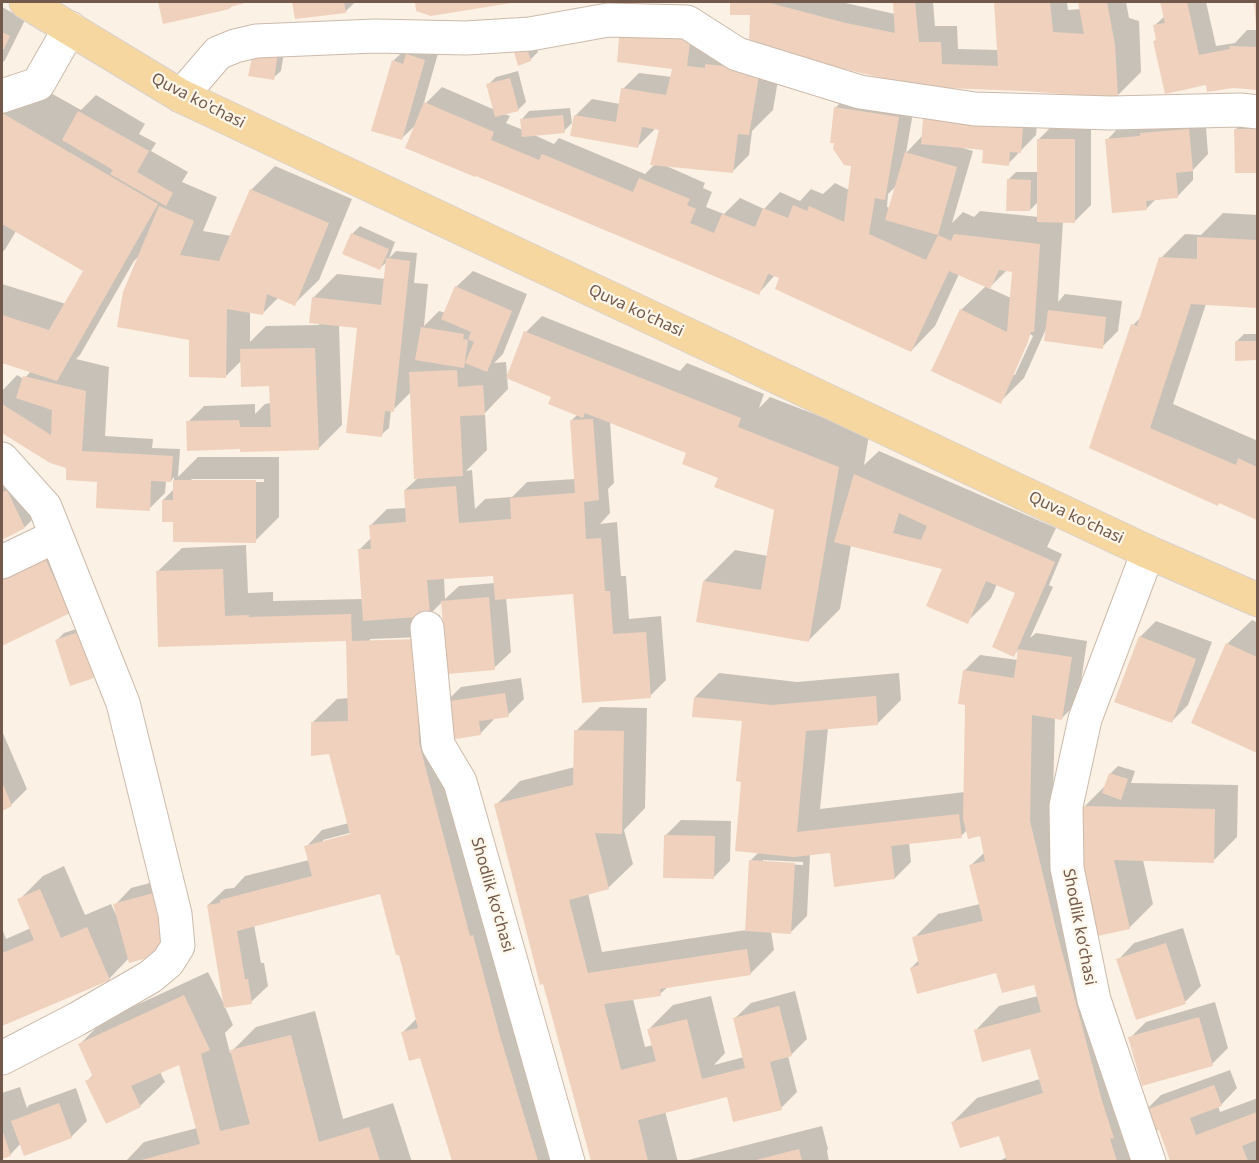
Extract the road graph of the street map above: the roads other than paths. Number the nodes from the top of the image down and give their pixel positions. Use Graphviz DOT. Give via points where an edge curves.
graph roads {
  1 [pos="26,2"];
  2 [pos="689,12"];
  3 [pos="69,28"];
  4 [pos="2,96"];
  5 [pos="181,96"];
  6 [pos="1257,112"];
  7 [pos="2,459"];
  8 [pos="56,536"];
  9 [pos="1148,552"];
  10 [pos="2,562"];
  11 [pos="1257,600"];
  12 [pos="427,628"];
  13 [pos="2,1058"];
  14 [pos="568,1161"];
  15 [pos="1149,1161"];
  1 -- 3 [label="main road, Quva ko'chasi"];
  2 -- 5 [label="street" via="608,20 530,34 256,41 218,53"];
  2 -- 6 [label="street" via="737,54 860,92 975,109"];
  3 -- 4 [label="street" via="38,84"];
  3 -- 5 [label="main road, Quva ko'chasi"];
  5 -- 9 [label="main road, Quva ko'chasi"];
  7 -- 8 [label="street" via="45,507"];
  8 -- 10 [label="street"];
  8 -- 13 [label="street" via="123,703 175,914 178,946 168,962 150,977"];
  9 -- 11 [label="main road, Quva ko'chasi"];
  9 -- 15 [label="street, Shodlik koʻchasi" via="1085,719 1066,806 1067,868 1094,1000"];
  12 -- 14 [label="street, Shodlik koʻchasi" via="438,745 459,782"];
}
